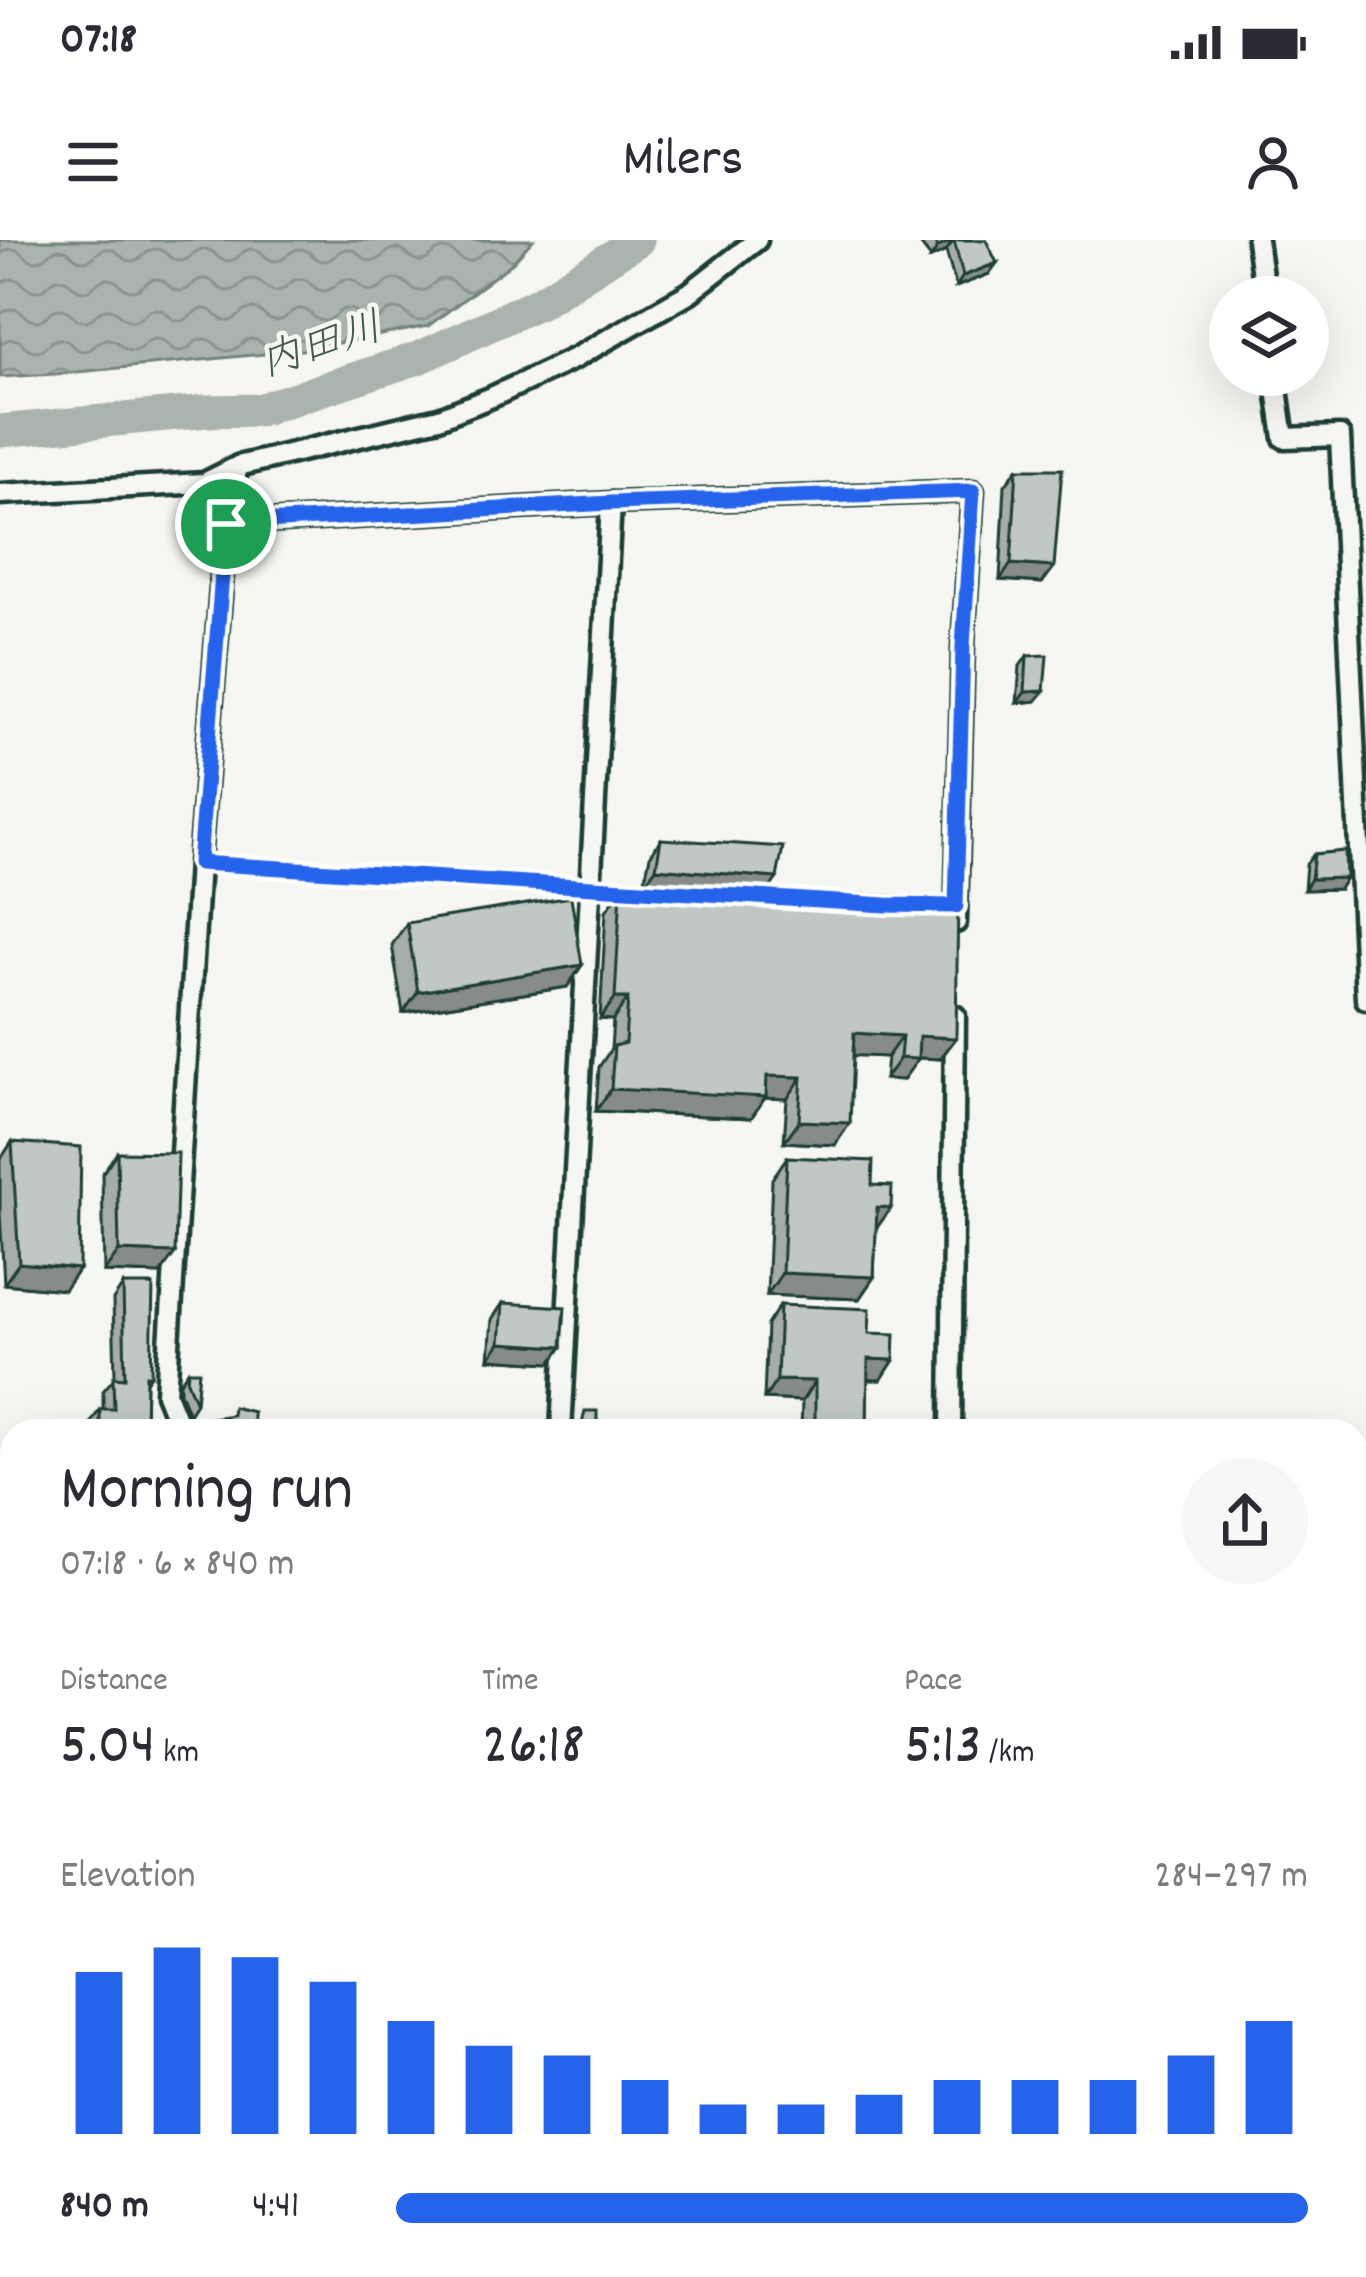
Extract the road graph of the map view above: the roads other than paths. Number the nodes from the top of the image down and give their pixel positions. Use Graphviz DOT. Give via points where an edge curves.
graph roads {
  1 [pos="758,240"];
  2 [pos="1257,240"];
  3 [pos="1262,276"];
  4 [pos="1279,396"];
  5 [pos="238,466"];
  6 [pos="0,494"];
  7 [pos="611,503"];
  8 [pos="226,524"];
  9 [pos="956,930"];
  10 [pos="1366,999"];
  11 [pos="955,1002"];
  12 [pos="176,1419"];
  13 [pos="562,1419"];
  14 [pos="951,1419"];
  1 -- 5 [label="street" via="689,293 492,397 439,418"];
  2 -- 3 [label="street"];
  4 -- 10 [label="street" via="1284,438 1340,436"];
  5 -- 6 [label="street" via="204,483"];
  5 -- 8 [label="street"];
  7 -- 8 [label="street"];
  7 -- 9 [label="street" via="973,491"];
  7 -- 13 [label="street"];
  8 -- 12 [label="street" via="166,1394"];
  11 -- 14 [label="street"];
}
